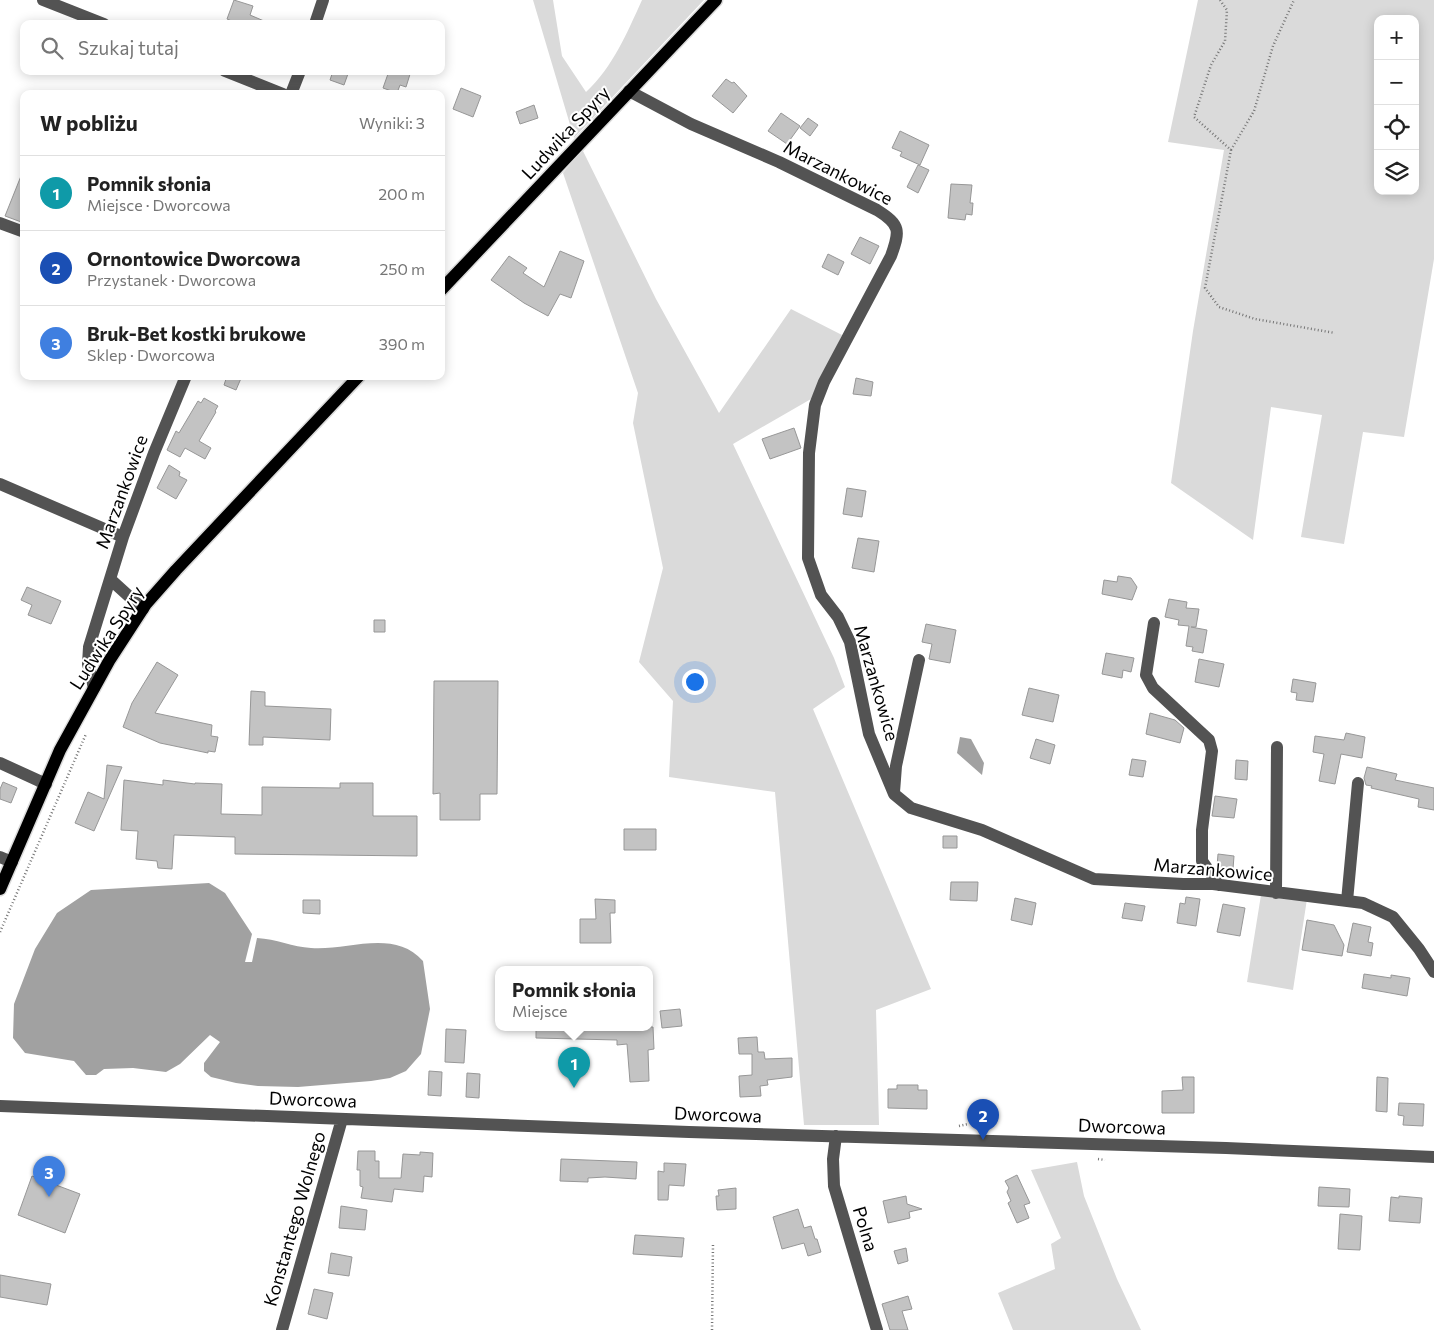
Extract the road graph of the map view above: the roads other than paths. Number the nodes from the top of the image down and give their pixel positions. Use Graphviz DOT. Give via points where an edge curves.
graph roads {
  1 [pos="43,0"];
  2 [pos="323,0"];
  3 [pos="716,0"];
  4 [pos="94,20"];
  5 [pos="316,20"];
  6 [pos="235,75"];
  7 [pos="298,75"];
  8 [pos="273,90"];
  9 [pos="293,90"];
  10 [pos="629,92"];
  11 [pos="0,223"];
  12 [pos="20,230"];
  13 [pos="445,286"];
  14 [pos="184,380"];
  15 [pos="356,380"];
  16 [pos="0,484"];
  17 [pos="123,537"];
  18 [pos="110,579"];
  19 [pos="143,609"];
  20 [pos="1154,623"];
  21 [pos="920,660"];
  22 [pos="94,688"];
  23 [pos="1277,747"];
  24 [pos="0,763"];
  25 [pos="1358,783"];
  26 [pos="46,784"];
  27 [pos="894,794"];
  28 [pos="6,859"];
  29 [pos="1219,885"];
  30 [pos="0,889"];
  31 [pos="1276,893"];
  32 [pos="1347,901"];
  33 [pos="1434,972"];
  34 [pos="0,1106"];
  35 [pos="342,1118"];
  36 [pos="836,1136"];
  37 [pos="1434,1157"];
  38 [pos="282,1330"];
  39 [pos="877,1330"];
  1 -- 4 [label="street"];
  2 -- 5 [label="street"];
  3 -- 10 [label="main road, Ludwika Spyry"];
  6 -- 8 [label="street"];
  7 -- 9 [label="street"];
  10 -- 13 [label="main road, Ludwika Spyry"];
  10 -- 27 [label="street, Marzankowice" via="877,210 896,227 896,242 891,256 815,405 809,453 808,558 821,595 838,617 850,642 869,734"];
  11 -- 12 [label="street"];
  14 -- 17 [label="street, Marzankowice"];
  15 -- 19 [label="main road, Ludwika Spyry"];
  16 -- 17 [label="street"];
  17 -- 18 [label="street, Marzankowice"];
  18 -- 19 [label="street"];
  18 -- 22 [label="street, Marzankowice" via="89,647 88,664"];
  19 -- 22 [label="main road, Ludwika Spyry"];
  20 -- 29 [label="street" via="1146,674 1153,688 1209,740 1212,751 1203,820 1202,861"];
  21 -- 27 [label="street" via="896,766"];
  22 -- 26 [label="main road, Ludwika Spyry" via="60,750"];
  23 -- 31 [label="street"];
  24 -- 26 [label="street"];
  25 -- 32 [label="street"];
  26 -- 28 [label="main road, Ludwika Spyry"];
  27 -- 29 [label="street, Marzankowice" via="911,808 982,830 1094,879"];
  28 -- 30 [label="main road, Ludwika Spyry"];
  29 -- 31 [label="street, Marzankowice"];
  31 -- 32 [label="street, Marzankowice"];
  32 -- 33 [label="street, Marzankowice" via="1363,903 1393,917"];
  34 -- 35 [label="street, Dworcowa"];
  35 -- 36 [label="street, Dworcowa"];
  35 -- 38 [label="street, Konstantego Wolnego"];
  36 -- 37 [label="street, Dworcowa"];
  36 -- 39 [label="street, Polna" via="834,1186"];
}
